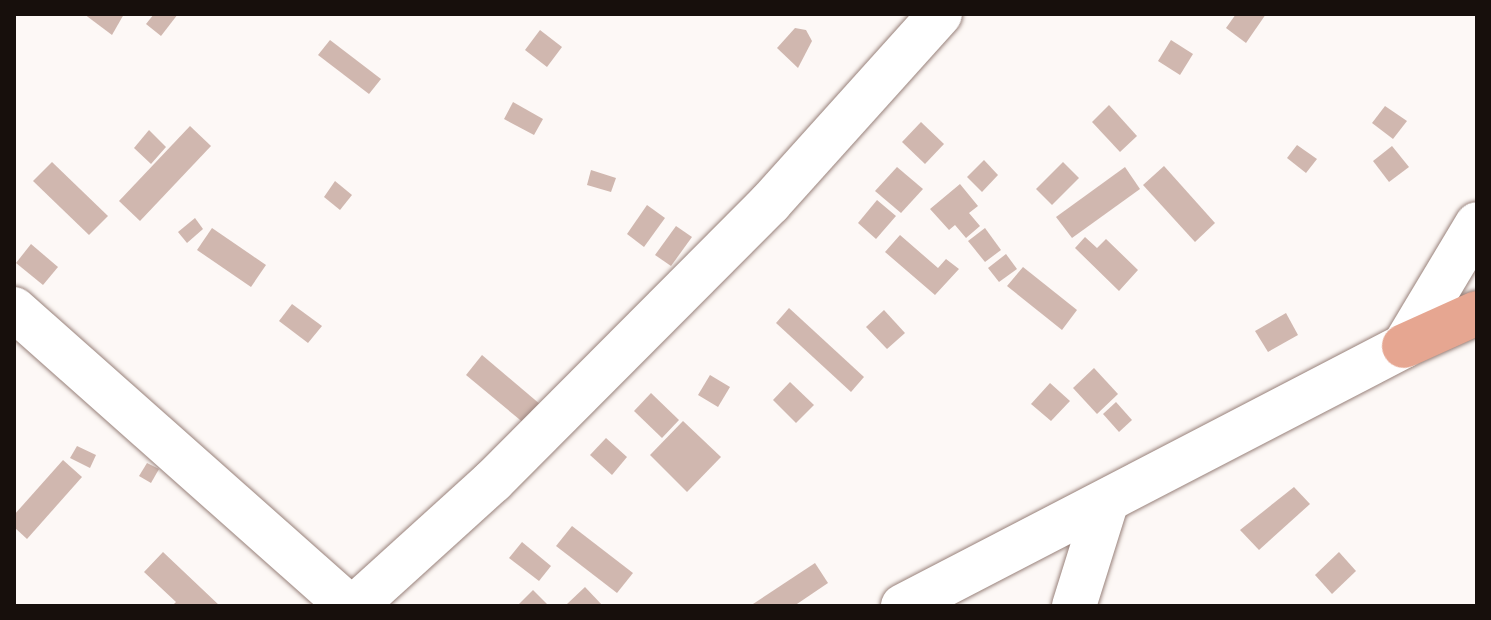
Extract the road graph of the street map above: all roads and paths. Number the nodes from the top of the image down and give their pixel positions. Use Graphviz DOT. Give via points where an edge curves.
graph roads {
  1 [pos="940,14"];
  2 [pos="1477,224"];
  3 [pos="14,309"];
  4 [pos="1477,313"];
  5 [pos="1404,346"];
  6 [pos="1107,501"];
  7 [pos="352,606"];
  8 [pos="903,606"];
  9 [pos="1074,606"];
  1 -- 7 [label="street" via="770,203 493,481"];
  2 -- 5 [label="street"];
  3 -- 7 [label="street"];
  4 -- 5 [label="main road"];
  5 -- 6 [label="street"];
  6 -- 8 [label="street"];
  6 -- 9 [label="street"];
}
